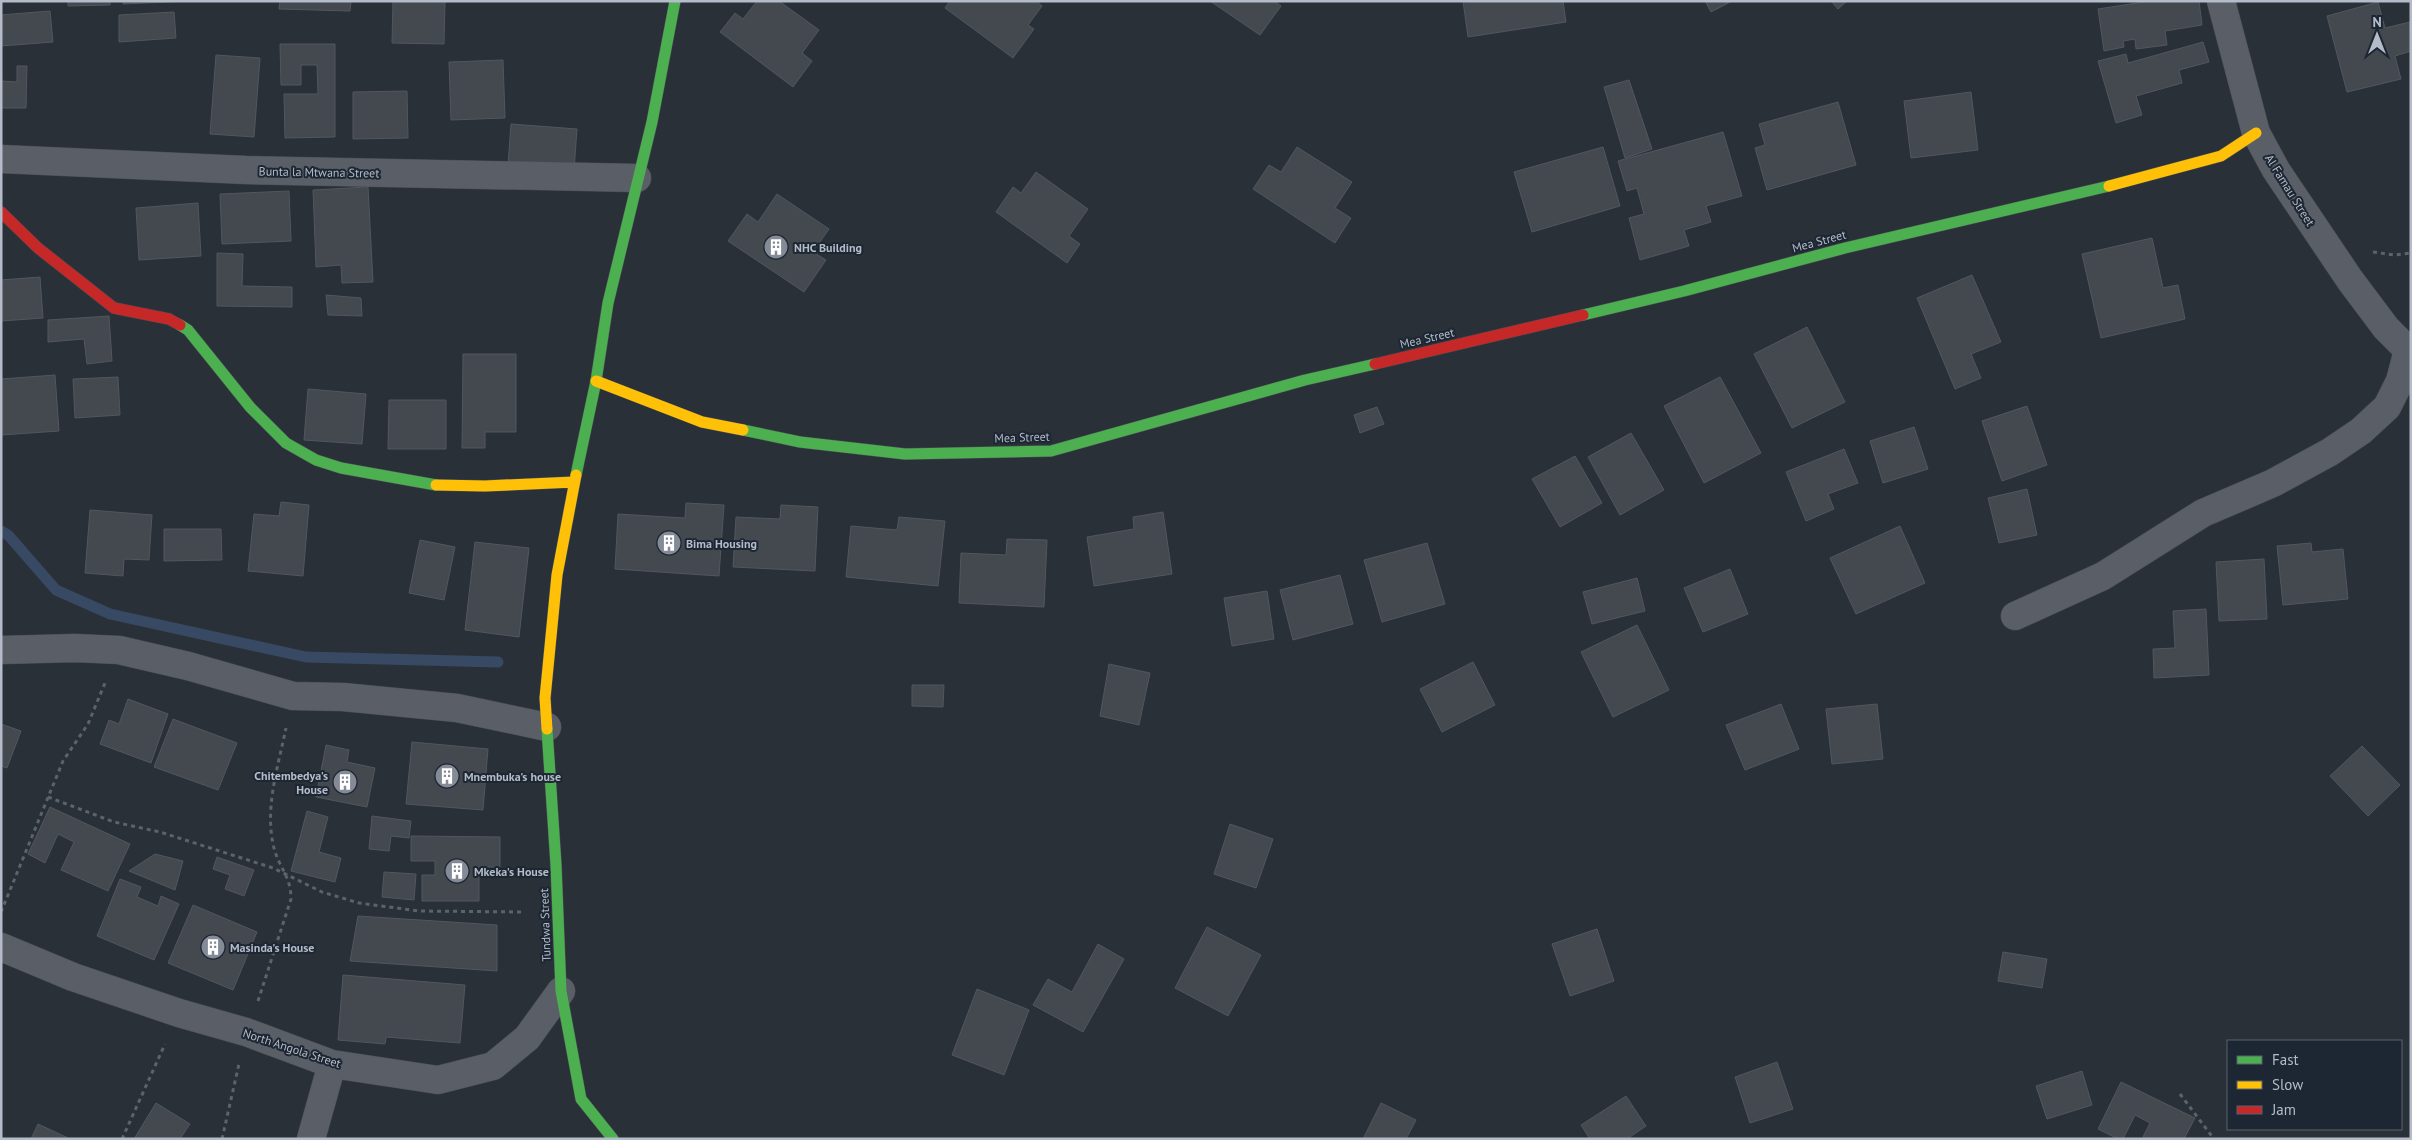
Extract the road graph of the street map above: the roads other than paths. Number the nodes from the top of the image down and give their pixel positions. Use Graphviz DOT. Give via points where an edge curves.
graph roads {
  1 [pos="675,1"];
  2 [pos="2221,1"];
  3 [pos="2256,133"];
  4 [pos="1,159"];
  5 [pos="637,178"];
  6 [pos="1,212"];
  7 [pos="2410,352"];
  8 [pos="596,381"];
  9 [pos="574,482"];
  10 [pos="2015,616"];
  11 [pos="1,650"];
  12 [pos="547,727"];
  13 [pos="1,947"];
  14 [pos="561,991"];
  15 [pos="332,1064"];
  16 [pos="311,1139"];
  17 [pos="613,1139"];
  1 -- 5 [label="street, Tundwa Street" via="652,122"];
  2 -- 3 [label="street, Al Famau Street"];
  3 -- 7 [label="street, Al Famau Street" via="2276,170 2350,280 2386,328"];
  3 -- 8 [label="street, Mea Street" via="2221,156 2116,184 1845,248 1684,291 1305,380 1051,451 905,454 800,442 702,422"];
  4 -- 5 [label="street, Bunta la Mtwana Street" via="246,170"];
  5 -- 8 [label="street, Tundwa Street" via="608,303"];
  6 -- 9 [label="street" via="38,248 114,308 169,319 188,330 250,407 286,443 316,460 341,468 431,485"];
  7 -- 10 [label="street" via="2387,407 2361,431 2330,452 2273,483 2203,513 2103,576"];
  8 -- 9 [label="street, Tundwa Street"];
  9 -- 12 [label="street, Tundwa Street" via="557,575 545,698"];
  11 -- 12 [label="street" via="119,650 292,696 343,697 457,708"];
  12 -- 14 [label="street, Tundwa Street"];
  13 -- 15 [label="street, North Angola Street" via="73,977 246,1032"];
  14 -- 15 [label="street, North Angola Street" via="527,1038 493,1066 438,1080"];
  14 -- 17 [label="street, Tundwa Street" via="581,1100"];
  15 -- 16 [label="street"];
}
